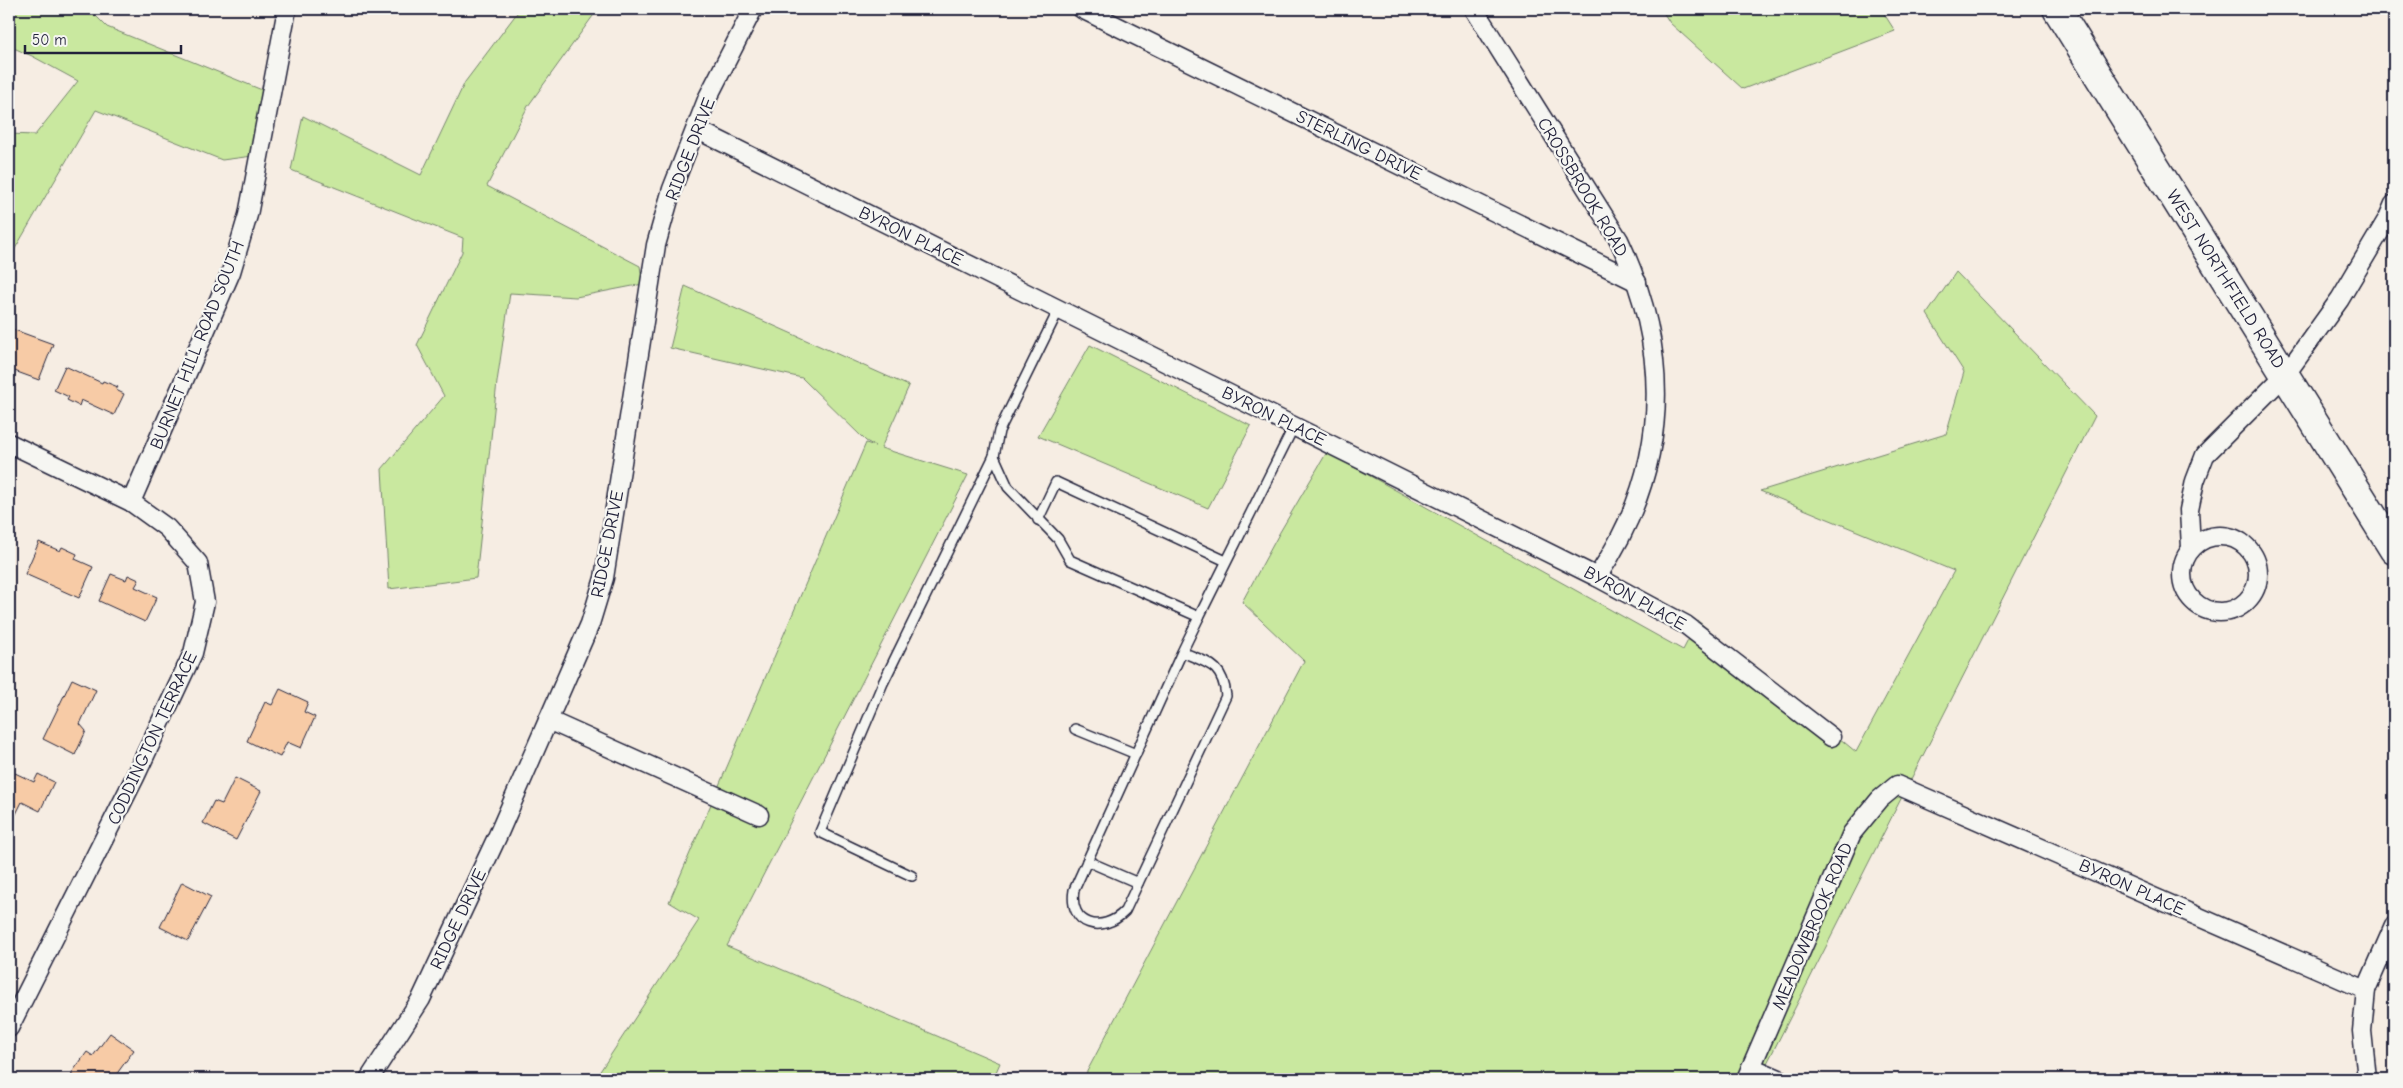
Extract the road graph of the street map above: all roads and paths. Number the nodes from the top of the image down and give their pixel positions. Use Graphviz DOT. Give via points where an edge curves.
graph roads {
  1 [pos="287,9"];
  2 [pos="752,9"];
  3 [pos="1082,9"];
  4 [pos="1474,9"];
  5 [pos="2057,9"];
  6 [pos="696,129"];
  7 [pos="2394,204"];
  8 [pos="1637,282"];
  9 [pos="1059,310"];
  10 [pos="2286,374"];
  11 [pos="1294,426"];
  12 [pos="9,443"];
  13 [pos="994,456"];
  14 [pos="131,502"];
  15 [pos="1038,520"];
  16 [pos="2191,548"];
  17 [pos="2394,550"];
  18 [pos="1226,561"];
  19 [pos="1597,577"];
  20 [pos="1199,617"];
  21 [pos="1182,652"];
  22 [pos="548,720"];
  23 [pos="1075,728"];
  24 [pos="1831,736"];
  25 [pos="1136,754"];
  26 [pos="1897,786"];
  27 [pos="759,815"];
  28 [pos="1087,861"];
  29 [pos="912,876"];
  30 [pos="1138,883"];
  31 [pos="2394,926"];
  32 [pos="2366,990"];
  33 [pos="9,1028"];
  34 [pos="1749,1073"];
  35 [pos="369,1079"];
  36 [pos="1779,1079"];
  37 [pos="2367,1079"];
  1 -- 14 [label="street, BURNET HILL ROAD SOUTH" via="248,216 231,272"];
  2 -- 6 [label="street, RIDGE DRIVE" via="708,97"];
  3 -- 8 [label="street, STERLING DRIVE"];
  4 -- 8 [label="street, CROSSBROOK ROAD" via="1619,240"];
  5 -- 10 [label="main road, WEST NORTHFIELD ROAD"];
  6 -- 9 [label="street, BYRON PLACE"];
  6 -- 22 [label="street, RIDGE DRIVE" via="672,189 656,245 604,578 590,624"];
  7 -- 10 [label="street" via="2340,299"];
  8 -- 19 [label="street, CROSSBROOK ROAD" via="1651,336 1655,369 1653,436 1637,502"];
  9 -- 11 [label="street, BYRON PLACE"];
  9 -- 13 [label="lane" via="999,431"];
  10 -- 16 [label="street" via="2206,455 2195,480 2189,510"];
  10 -- 17 [label="main road, WEST NORTHFIELD ROAD"];
  11 -- 18 [label="lane"];
  11 -- 19 [label="street, BYRON PLACE"];
  12 -- 14 [label="street, CODDINGTON TERRACE"];
  13 -- 15 [label="lane" via="1008,487"];
  13 -- 29 [label="lane" via="883,684 820,832"];
  14 -- 33 [label="street, CODDINGTON TERRACE" via="167,528 198,563 205,602 198,636 194,653 135,778"];
  15 -- 18 [label="lane" via="1056,482"];
  15 -- 20 [label="lane" via="1058,539 1070,560"];
  16 -- 16 [label="street" via="2184,558 2181,574 2184,590 2204,610 2219,613 2235,610 2253,594 2258,574 2248,548 2235,539 2220,536 2204,539"];
  18 -- 20 [label="lane"];
  19 -- 24 [label="street, BYRON PLACE" via="1686,625"];
  20 -- 21 [label="lane"];
  21 -- 25 [label="lane"];
  21 -- 30 [label="lane" via="1217,668 1225,683 1226,696"];
  22 -- 27 [label="street"];
  22 -- 35 [label="street, RIDGE DRIVE" via="421,999"];
  23 -- 25 [label="lane"];
  25 -- 28 [label="lane"];
  26 -- 32 [label="street, BYRON PLACE"];
  26 -- 34 [label="street, MEADOWBROOK ROAD" via="1880,799 1852,833"];
  28 -- 30 [label="lane"];
  28 -- 30 [label="lane" via="1073,898 1078,914 1092,924 1103,925 1118,918 1125,911"];
  31 -- 32 [label="street"];
  32 -- 37 [label="street" via="2362,1031"];
  34 -- 36 [label="street"];
}
